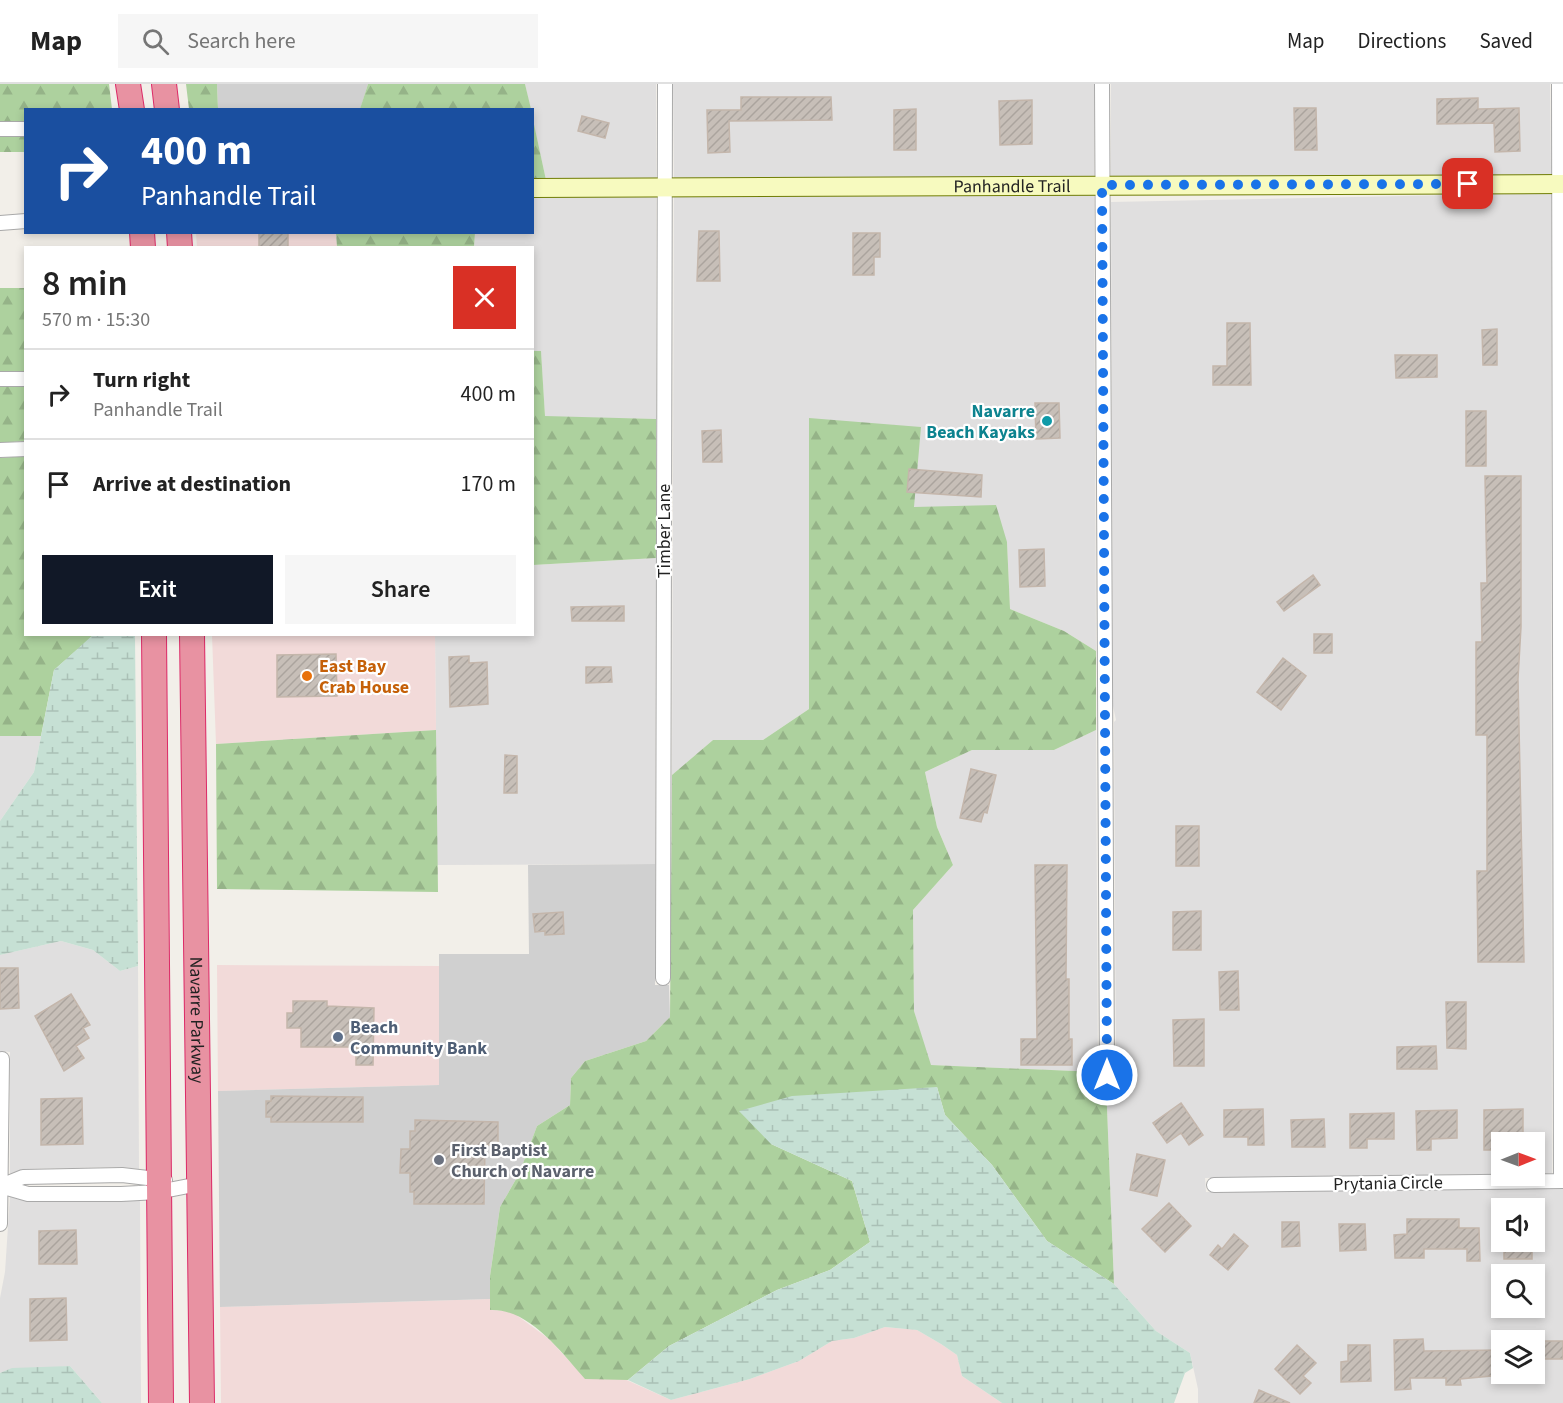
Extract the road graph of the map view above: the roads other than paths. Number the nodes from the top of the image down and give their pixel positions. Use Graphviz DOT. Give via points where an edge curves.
graph roads {
  1 [pos="129,84"];
  2 [pos="164,84"];
  3 [pos="664,84"];
  4 [pos="1102,84"];
  5 [pos="1559,84"];
  6 [pos="132,108"];
  7 [pos="167,108"];
  8 [pos="0,129"];
  9 [pos="24,129"];
  10 [pos="1561,184"];
  11 [pos="1102,185"];
  12 [pos="534,188"];
  13 [pos="665,188"];
  14 [pos="24,221"];
  15 [pos="0,223"];
  16 [pos="0,379"];
  17 [pos="24,379"];
  18 [pos="24,449"];
  19 [pos="0,450"];
  20 [pos="154,636"];
  21 [pos="192,636"];
  22 [pos="663,978"];
  23 [pos="2,1059"];
  24 [pos="1107,1075"];
  25 [pos="1562,1181"];
  26 [pos="199,1184"];
  27 [pos="1214,1185"];
  28 [pos="1,1186"];
  29 [pos="158,1186"];
  30 [pos="0,1224"];
  31 [pos="202,1377"];
  32 [pos="161,1403"];
  33 [pos="202,1403"];
  34 [pos="222,1403"];
  1 -- 6 [label="highway"];
  2 -- 7 [label="highway"];
  3 -- 13 [label="street, Timber Lane"];
  4 -- 11 [label="street"];
  5 -- 10 [label="street"];
  8 -- 9 [label="street"];
  10 -- 11 [label="street, Panhandle Trail"];
  10 -- 25 [label="street"];
  11 -- 13 [label="street, Panhandle Trail"];
  11 -- 24 [label="street"];
  12 -- 13 [label="street, Panhandle Trail"];
  13 -- 22 [label="street, Timber Lane"];
  14 -- 15 [label="street"];
  16 -- 17 [label="street"];
  18 -- 19 [label="street"];
  20 -- 29 [label="highway"];
  21 -- 26 [label="highway, Navarre Parkway"];
  23 -- 28 [label="street"];
  25 -- 27 [label="street, Prytania Circle"];
  26 -- 29 [label="street"];
  26 -- 31 [label="highway, Navarre Parkway"];
  28 -- 29 [label="street" via="28,1194"];
  28 -- 29 [label="street" via="23,1177 122,1175"];
  28 -- 30 [label="street"];
  29 -- 32 [label="highway"];
  31 -- 33 [label="highway, Navarre Parkway"];
  31 -- 34 [label="highway"];
}
